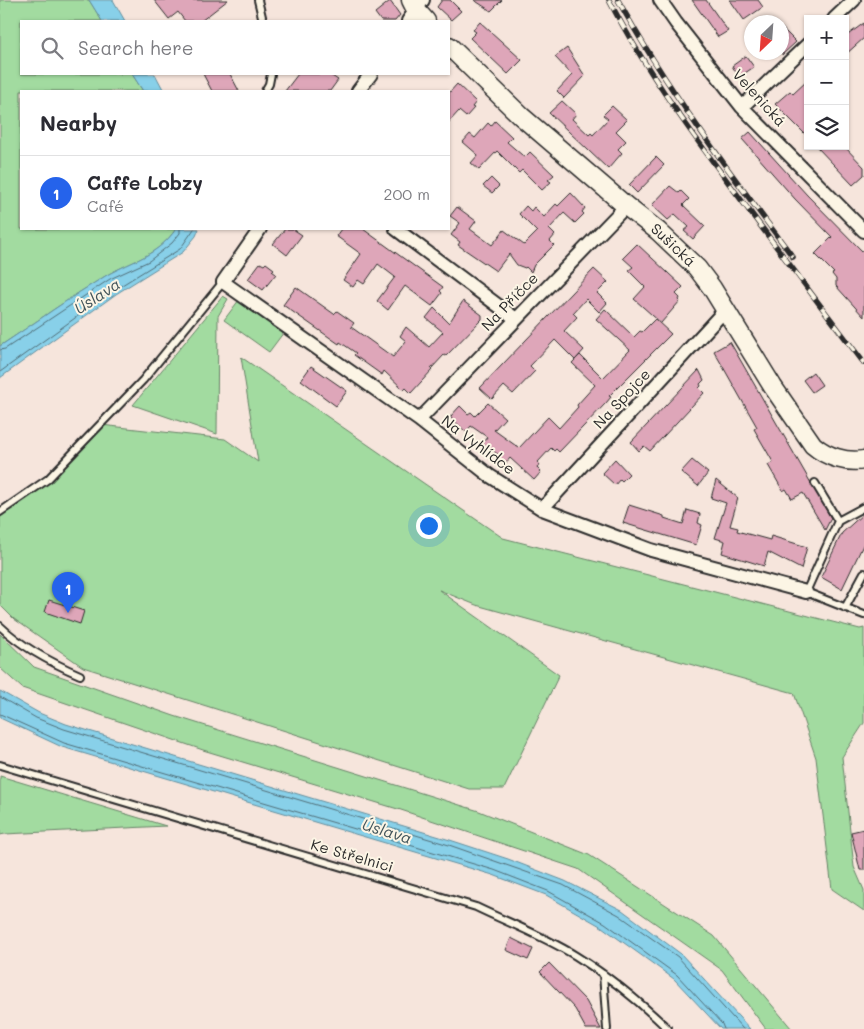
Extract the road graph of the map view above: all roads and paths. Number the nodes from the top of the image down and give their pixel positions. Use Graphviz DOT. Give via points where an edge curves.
graph roads {
  1 [pos="258,0"];
  2 [pos="660,0"];
  3 [pos="854,0"];
  4 [pos="838,15"];
  5 [pos="263,20"];
  6 [pos="450,47"];
  7 [pos="804,48"];
  8 [pos="270,75"];
  9 [pos="370,75"];
  10 [pos="266,90"];
  11 [pos="359,90"];
  12 [pos="742,107"];
  13 [pos="626,206"];
  14 [pos="859,217"];
  15 [pos="259,230"];
  16 [pos="397,230"];
  17 [pos="864,231"];
  18 [pos="223,282"];
  19 [pos="725,310"];
  20 [pos="516,319"];
  21 [pos="419,420"];
  22 [pos="864,460"];
  23 [pos="815,483"];
  24 [pos="864,507"];
  25 [pos="542,509"];
  26 [pos="0,512"];
  27 [pos="838,522"];
  28 [pos="864,573"];
  29 [pos="806,592"];
  30 [pos="845,608"];
  31 [pos="864,615"];
  32 [pos="0,626"];
  33 [pos="80,675"];
  34 [pos="0,765"];
  35 [pos="603,974"];
  36 [pos="607,1029"];
  37 [pos="668,1029"];
  1 -- 5 [label="lane"];
  2 -- 12 [label="street, Velenická"];
  3 -- 4 [label="street"];
  6 -- 13 [label="street, Sušická" via="514,109"];
  7 -- 12 [label="street"];
  8 -- 10 [label="lane"];
  9 -- 11 [label="street"];
  12 -- 14 [label="street, Velenická"];
  13 -- 19 [label="street, Sušická" via="697,268"];
  13 -- 20 [label="street, Na Příčce"];
  14 -- 17 [label="street, Velenická"];
  15 -- 18 [label="street"];
  16 -- 20 [label="street"];
  18 -- 21 [label="street, Na Vyhlídce"];
  18 -- 26 [label="lane" via="143,380 48,479"];
  19 -- 22 [label="street, Sušická" via="813,445 837,458"];
  19 -- 25 [label="street, Na Spojce"];
  20 -- 21 [label="street, Na Příčce"];
  21 -- 25 [label="street, Na Vyhlídce" via="490,476"];
  23 -- 27 [label="lane"];
  24 -- 27 [label="lane"];
  25 -- 29 [label="street, Na Vyhlídce" via="651,550"];
  27 -- 29 [label="lane"];
  28 -- 30 [label="lane"];
  29 -- 30 [label="lane"];
  30 -- 31 [label="lane"];
  32 -- 33 [label="lane" via="60,667"];
  34 -- 35 [label="lane, Ke Střelnici" via="476,907 574,954"];
  35 -- 36 [label="lane"];
  35 -- 37 [label="lane, Ke Střelnici" via="639,1001"];
}
